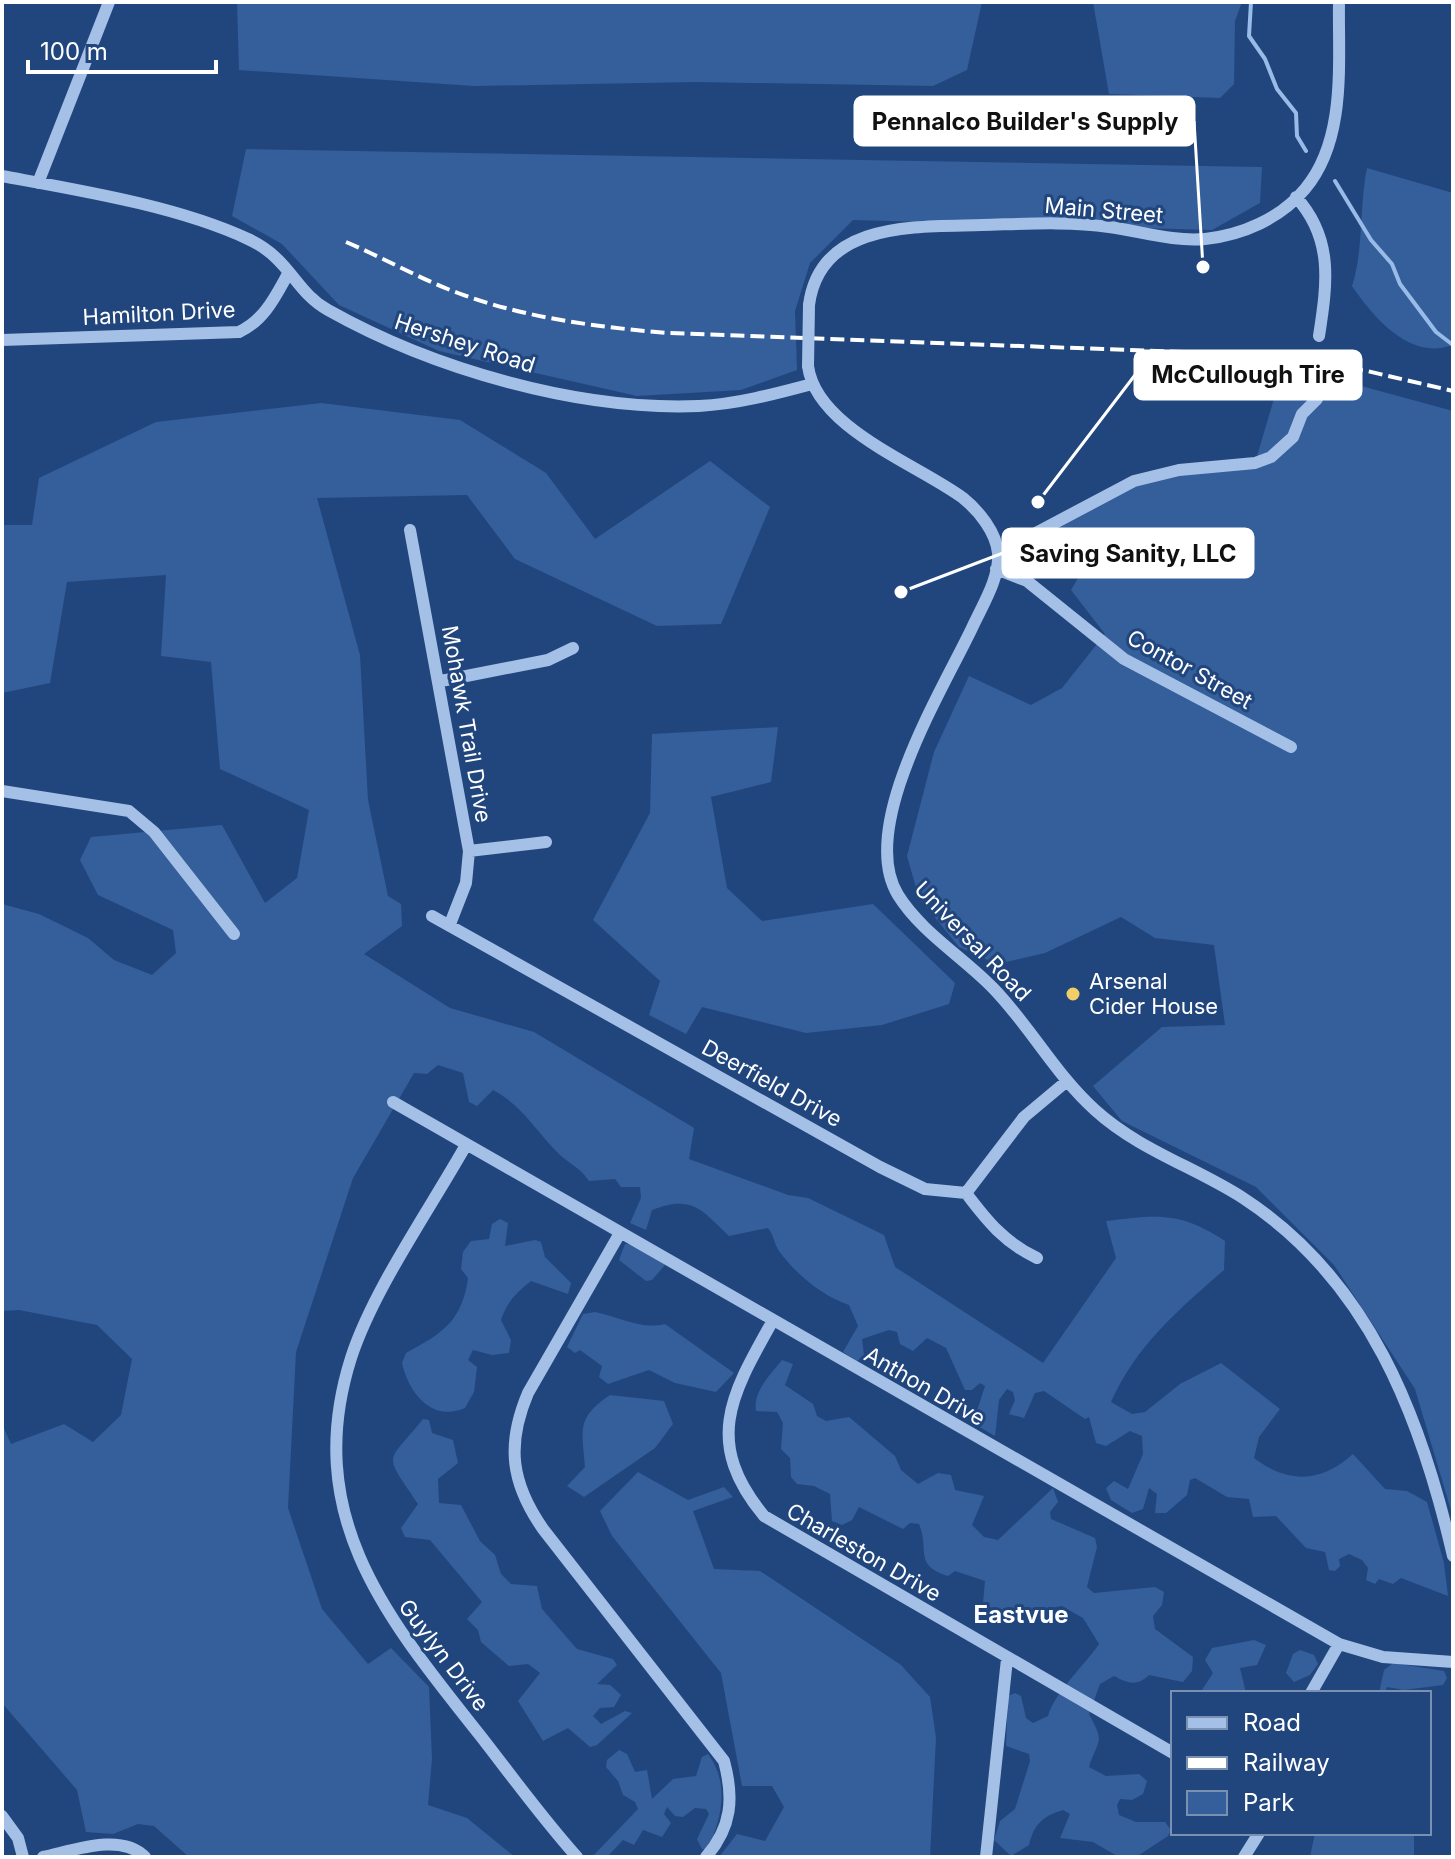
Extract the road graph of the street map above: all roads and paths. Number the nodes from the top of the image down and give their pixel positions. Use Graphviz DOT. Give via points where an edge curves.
graph roads {
  1 [pos="109,2"];
  2 [pos="1339,2"];
  3 [pos="2,176"];
  4 [pos="38,183"];
  5 [pos="1296,197"];
  6 [pos="289,272"];
  7 [pos="1319,336"];
  8 [pos="2,340"];
  9 [pos="812,384"];
  10 [pos="1317,399"];
  11 [pos="410,530"];
  12 [pos="998,553"];
  13 [pos="996,569"];
  14 [pos="573,648"];
  15 [pos="441,681"];
  16 [pos="1291,747"];
  17 [pos="2,791"];
  18 [pos="546,842"];
  19 [pos="469,851"];
  20 [pos="432,916"];
  21 [pos="450,924"];
  22 [pos="234,934"];
  23 [pos="1067,1081"];
  24 [pos="393,1102"];
  25 [pos="466,1145"];
  26 [pos="966,1193"];
  27 [pos="620,1233"];
  28 [pos="1037,1258"];
  29 [pos="772,1322"];
  30 [pos="1453,1556"];
  31 [pos="1339,1644"];
  32 [pos="1007,1659"];
  33 [pos="1453,1662"];
  34 [pos="1312,1691"];
  35 [pos="1171,1752"];
  36 [pos="2,1816"];
  37 [pos="1258,1835"];
  38 [pos="990,1855"];
  39 [pos="23,1857"];
  40 [pos="43,1857"];
  41 [pos="145,1857"];
  42 [pos="577,1857"];
  43 [pos="706,1857"];
  44 [pos="1244,1857"];
  1 -- 4 [label="street"];
  2 -- 5 [label="street, Main Street" via="1334,127 1307,188"];
  3 -- 4 [label="street, Hershey Road"];
  4 -- 6 [label="street, Hershey Road" via="229,230 275,254"];
  5 -- 7 [label="street" via="1314,220 1326,256"];
  5 -- 9 [label="street, Main Street, bridge" via="1262,223 1201,239 1106,226 885,230 835,253 815,282 809,305"];
  6 -- 8 [label="street, Hamilton Drive" via="266,311 239,332"];
  6 -- 9 [label="street, Hershey Road" via="323,308 364,330 454,365 571,396 701,406"];
  9 -- 12 [label="street" via="833,414 973,506"];
  10 -- 12 [label="street" via="1302,414 1293,437 1271,457 1134,481"];
  11 -- 15 [label="street, Mohawk Trail Drive"];
  12 -- 13 [label="street, Universal Road"];
  13 -- 16 [label="street, Contor Street" via="1027,581 1124,659"];
  13 -- 23 [label="street, Universal Road" via="913,750 889,822 886,852 897,895 1016,1013"];
  14 -- 15 [label="street" via="548,660"];
  15 -- 19 [label="street, Mohawk Trail Drive"];
  17 -- 22 [label="street" via="129,811 154,832"];
  18 -- 19 [label="street"];
  19 -- 21 [label="street, Mohawk Trail Drive" via="466,883"];
  20 -- 21 [label="street, Deerfield Drive"];
  21 -- 26 [label="street, Deerfield Drive" via="880,1167 925,1189"];
  23 -- 26 [label="street" via="1024,1117"];
  23 -- 30 [label="street, Universal Road" via="1124,1133 1266,1214 1345,1293 1390,1363 1408,1405"];
  24 -- 25 [label="street, Anthon Drive"];
  25 -- 27 [label="street, Anthon Drive"];
  25 -- 42 [label="street, Guylyn Drive" via="352,1356 338,1432 342,1497 359,1564 397,1630"];
  26 -- 28 [label="street" via="1013,1247"];
  27 -- 29 [label="street, Anthon Drive"];
  27 -- 43 [label="street" via="528,1393 514,1443 515,1474 524,1502 539,1523 724,1761 731,1806 727,1826"];
  29 -- 31 [label="street, Anthon Drive"];
  29 -- 32 [label="street, Charleston Drive" via="735,1390 727,1421 729,1455 745,1493 764,1516 791,1535"];
  31 -- 33 [label="street, Anthon Drive" via="1385,1658"];
  31 -- 34 [label="street"];
  32 -- 35 [label="street, Charleston Drive"];
  32 -- 38 [label="street"];
  36 -- 39 [label="street" via="18,1838"];
  37 -- 44 [label="street"];
  40 -- 41 [label="street" via="125,1845"];
}
